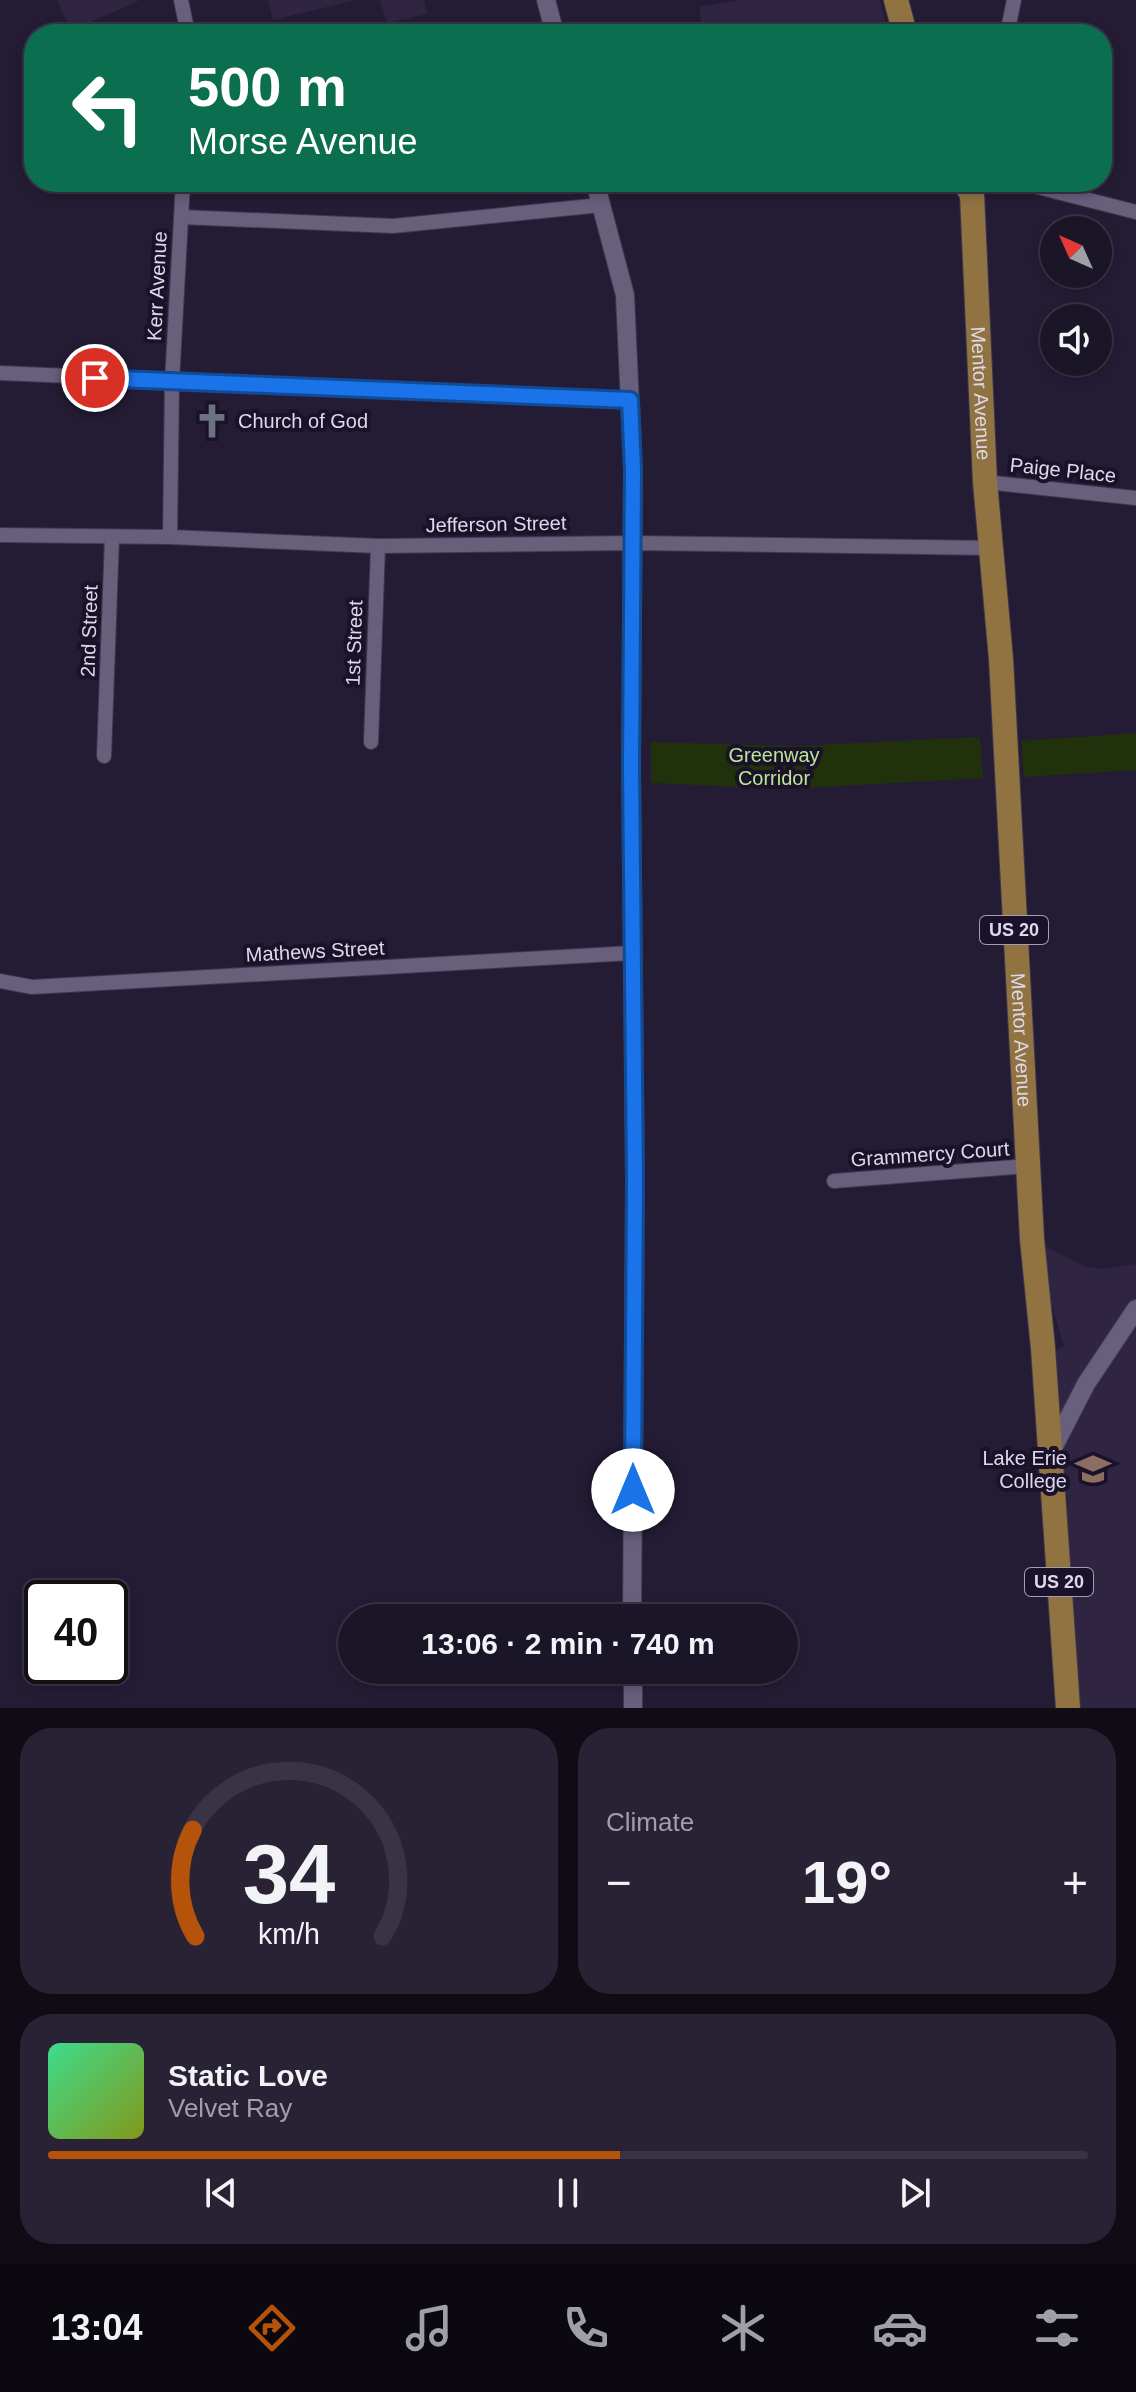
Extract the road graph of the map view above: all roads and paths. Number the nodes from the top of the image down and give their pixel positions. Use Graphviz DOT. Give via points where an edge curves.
graph roads {
  1 [pos="181,0"];
  2 [pos="546,0"];
  3 [pos="896,0"];
  4 [pos="1014,0"];
  5 [pos="186,24"];
  6 [pos="552,24"];
  7 [pos="902,24"];
  8 [pos="1009,24"];
  9 [pos="182,192"];
  10 [pos="598,192"];
  11 [pos="970,192"];
  12 [pos="1057,192"];
  13 [pos="601,205"];
  14 [pos="1136,212"];
  15 [pos="181,217"];
  16 [pos="0,373"];
  17 [pos="172,382"];
  18 [pos="630,400"];
  19 [pos="985,482"];
  20 [pos="1136,498"];
  21 [pos="0,535"];
  22 [pos="112,537"];
  23 [pos="170,537"];
  24 [pos="633,543"];
  25 [pos="378,546"];
  26 [pos="992,548"];
  27 [pos="371,742"];
  28 [pos="104,756"];
  29 [pos="632,953"];
  30 [pos="0,981"];
  31 [pos="1029,1166"];
  32 [pos="834,1181"];
  33 [pos="1136,1309"];
  34 [pos="1049,1456"];
  35 [pos="632,1604"];
  36 [pos="633,1684"];
  37 [pos="633,1708"];
  38 [pos="1068,1708"];
  1 -- 5 [label="street"];
  2 -- 6 [label="street"];
  3 -- 7 [label="main road"];
  4 -- 8 [label="street"];
  9 -- 15 [label="street, Kerr Avenue"];
  10 -- 13 [label="street"];
  11 -- 19 [label="main road, Mentor Avenue / US 20"];
  12 -- 14 [label="street"];
  13 -- 15 [label="street" via="393,226"];
  13 -- 18 [label="street" via="625,295"];
  15 -- 17 [label="street, Kerr Avenue"];
  16 -- 17 [label="street"];
  17 -- 18 [label="street"];
  17 -- 23 [label="street, Kerr Avenue"];
  18 -- 24 [label="street"];
  19 -- 20 [label="street, Paige Place"];
  19 -- 26 [label="main road, Mentor Avenue / US 20"];
  21 -- 22 [label="street, Jefferson Street"];
  22 -- 23 [label="street, Jefferson Street"];
  22 -- 28 [label="street, 2nd Street"];
  23 -- 25 [label="street, Jefferson Street"];
  24 -- 25 [label="street, Jefferson Street"];
  24 -- 26 [label="street, Jefferson Street"];
  24 -- 29 [label="street"];
  25 -- 27 [label="street, 1st Street"];
  26 -- 31 [label="main road, Mentor Avenue / US 20"];
  29 -- 30 [label="street, Mathews Street" via="32,987"];
  29 -- 35 [label="street"];
  31 -- 32 [label="street, Grammercy Court"];
  31 -- 34 [label="main road, Mentor Avenue / US 20"];
  33 -- 34 [label="street" via="1086,1384"];
  34 -- 38 [label="main road, Mentor Avenue / US 20"];
  36 -- 37 [label="street"];
}
